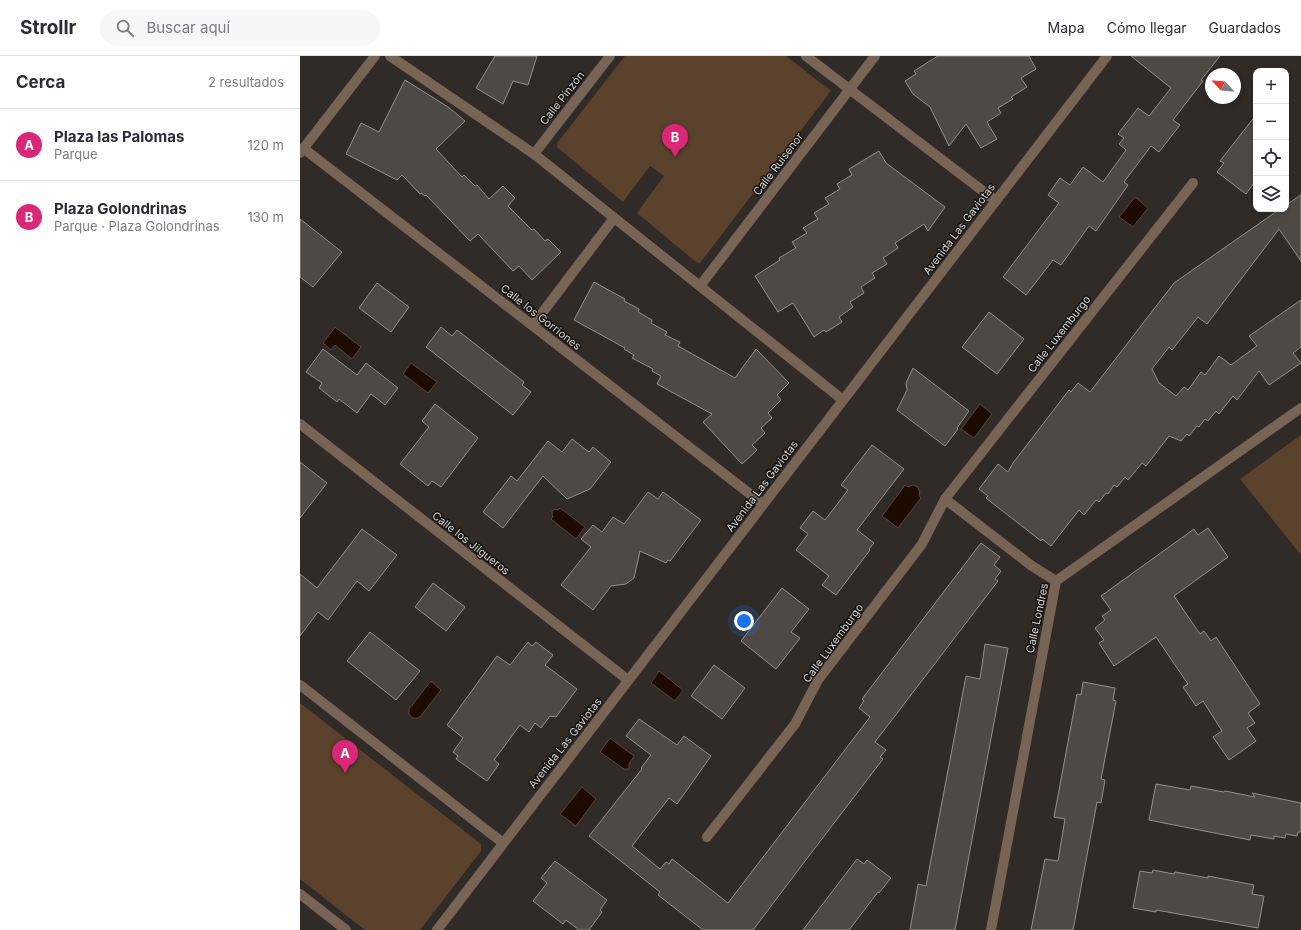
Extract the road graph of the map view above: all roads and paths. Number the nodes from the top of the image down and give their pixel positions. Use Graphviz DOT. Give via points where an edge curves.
graph roads {
  1 [pos="375,56"];
  2 [pos="390,56"];
  3 [pos="610,56"];
  4 [pos="806,56"];
  5 [pos="875,56"];
  6 [pos="1107,56"];
  7 [pos="850,89"];
  8 [pos="302,151"];
  9 [pos="534,154"];
  10 [pos="1192,183"];
  11 [pos="996,201"];
  12 [pos="614,218"];
  13 [pos="700,286"];
  14 [pos="533,325"];
  15 [pos="843,400"];
  16 [pos="1301,408"];
  17 [pos="300,424"];
  18 [pos="945,500"];
  19 [pos="763,504"];
  20 [pos="1056,581"];
  21 [pos="628,680"];
  22 [pos="300,684"];
  23 [pos="707,837"];
  24 [pos="503,843"];
  25 [pos="300,894"];
  26 [pos="346,930"];
  27 [pos="436,930"];
  28 [pos="991,930"];
  1 -- 8 [label="street"];
  2 -- 9 [label="street"];
  3 -- 9 [label="street, Calle Pinzón"];
  4 -- 7 [label="street"];
  5 -- 7 [label="street, Calle Ruisenor"];
  6 -- 11 [label="street, Avenida Las Gaviotas"];
  7 -- 11 [label="street"];
  7 -- 13 [label="street, Calle Ruisenor"];
  8 -- 14 [label="street, Calle los Gorriones"];
  9 -- 12 [label="street"];
  10 -- 18 [label="street, Calle Luxemburgo"];
  11 -- 15 [label="street, Avenida Las Gaviotas"];
  12 -- 13 [label="street"];
  12 -- 14 [label="street"];
  13 -- 15 [label="street"];
  14 -- 19 [label="street, Calle los Gorriones"];
  15 -- 19 [label="street, Avenida Las Gaviotas"];
  16 -- 20 [label="street, Calle Londres"];
  17 -- 21 [label="street, Calle los Jilgueros"];
  18 -- 20 [label="street" via="1032,566"];
  18 -- 23 [label="street, Calle Luxemburgo" via="922,544 818,680 795,724"];
  19 -- 21 [label="street, Avenida Las Gaviotas"];
  20 -- 28 [label="street, Calle Londres"];
  21 -- 24 [label="street, Avenida Las Gaviotas"];
  22 -- 24 [label="street"];
  24 -- 27 [label="street, Avenida Las Gaviotas"];
  25 -- 26 [label="street"];
}
